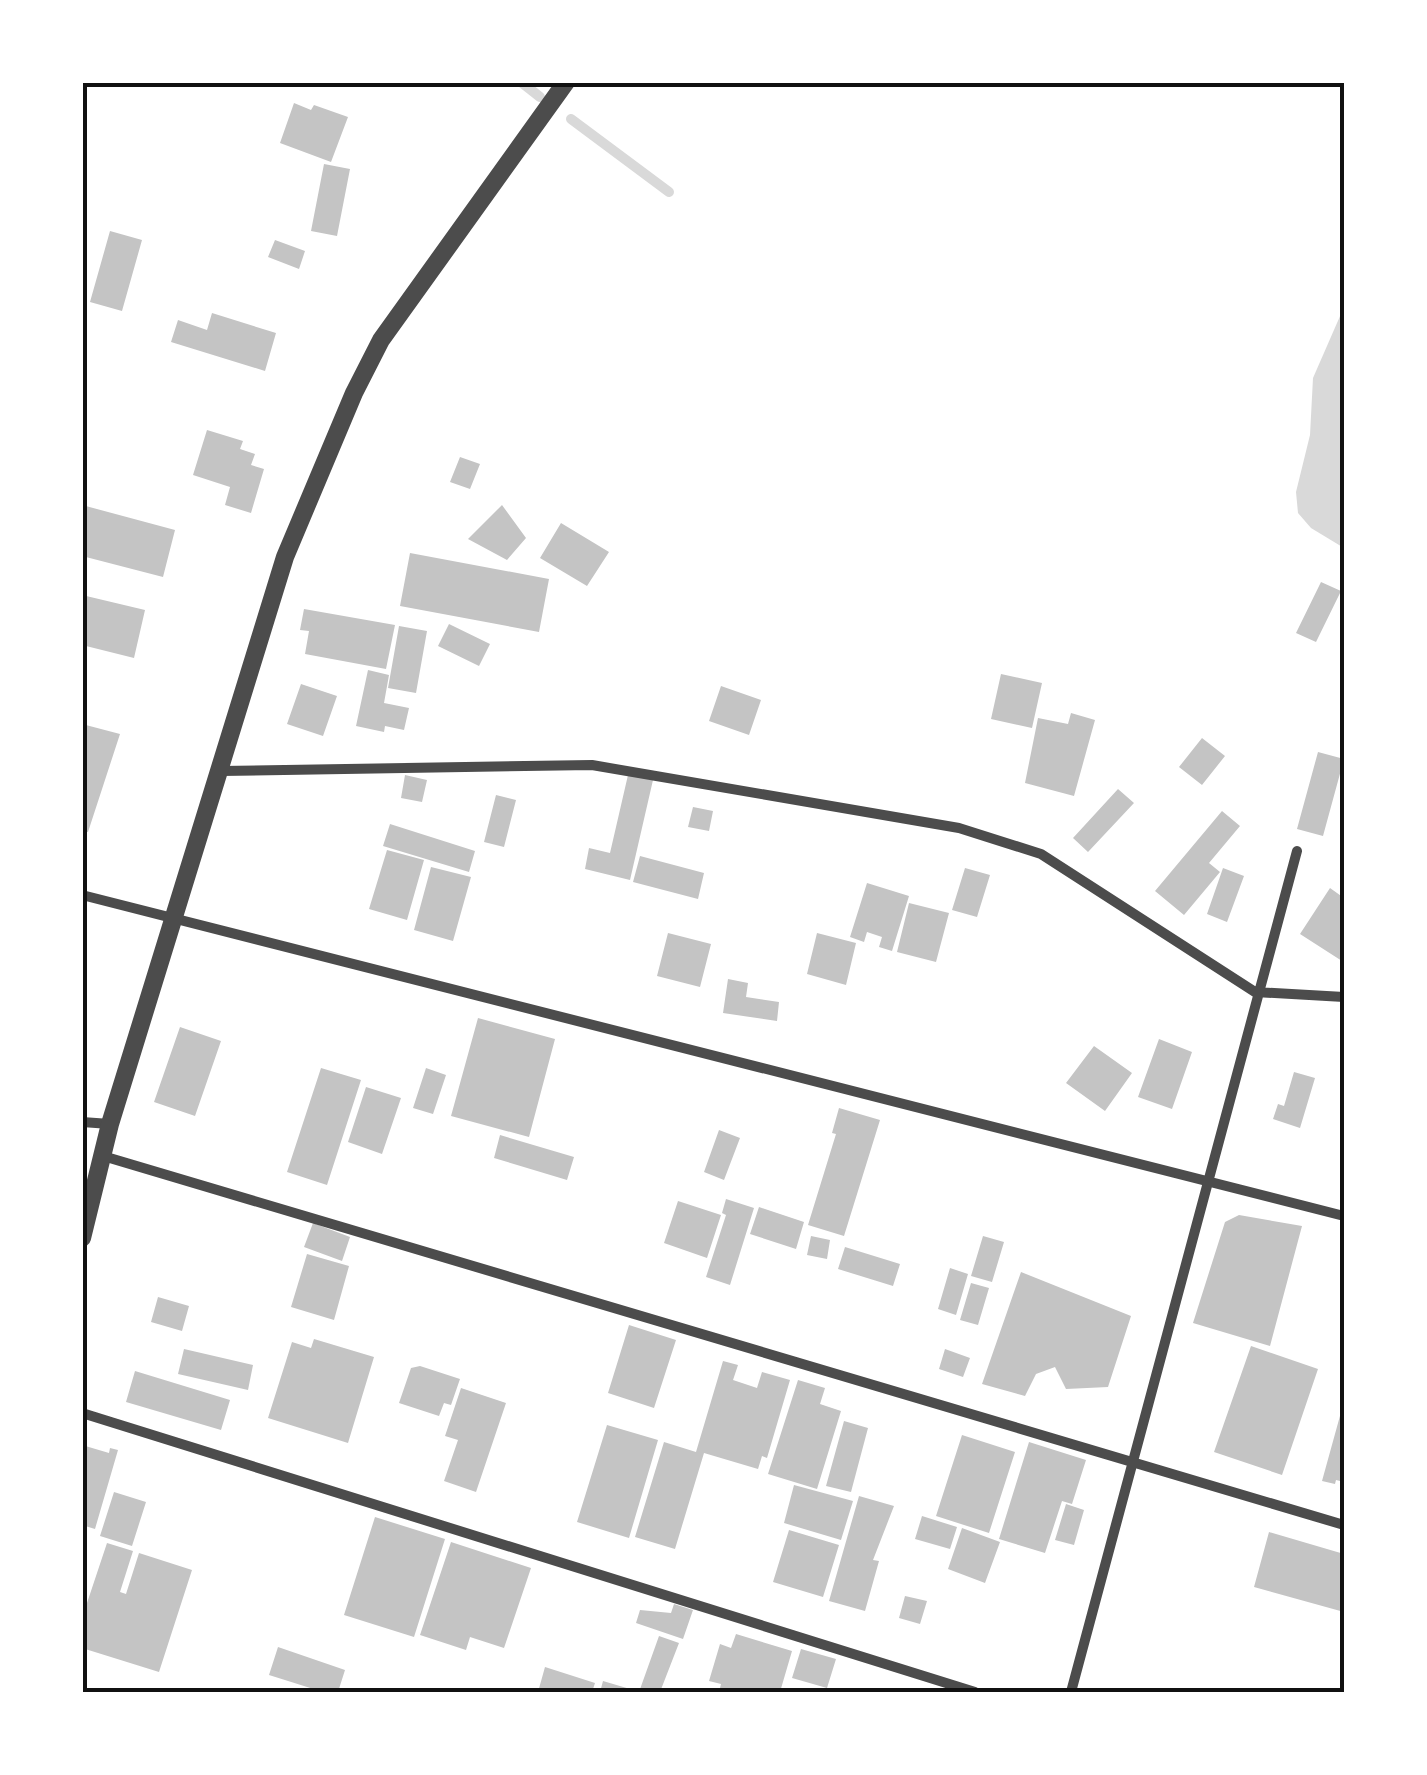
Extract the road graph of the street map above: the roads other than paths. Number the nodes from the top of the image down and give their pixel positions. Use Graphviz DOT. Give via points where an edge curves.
graph roads {
  1 [pos="566,82"];
  2 [pos="221,770"];
  3 [pos="1297,851"];
  4 [pos="82,894"];
  5 [pos="172,918"];
  6 [pos="1256,992"];
  7 [pos="1344,997"];
  8 [pos="82,1122"];
  9 [pos="110,1124"];
  10 [pos="103,1156"];
  11 [pos="1206,1178"];
  12 [pos="1344,1216"];
  13 [pos="82,1238"];
  14 [pos="82,1413"];
  15 [pos="1135,1462"];
  16 [pos="1344,1525"];
  17 [pos="976,1692"];
  18 [pos="1071,1692"];
  1 -- 2 [label="street" via="372,358 285,557"];
  2 -- 5 [label="street"];
  2 -- 6 [label="street" via="592,765 959,828 1041,854"];
  3 -- 6 [label="street"];
  4 -- 5 [label="street"];
  5 -- 9 [label="street"];
  5 -- 11 [label="street"];
  6 -- 7 [label="street"];
  6 -- 11 [label="street"];
  8 -- 9 [label="street"];
  9 -- 10 [label="street"];
  10 -- 13 [label="street"];
  10 -- 15 [label="street"];
  11 -- 12 [label="street"];
  11 -- 15 [label="street"];
  14 -- 17 [label="street"];
  15 -- 16 [label="street"];
  15 -- 18 [label="street"];
}
